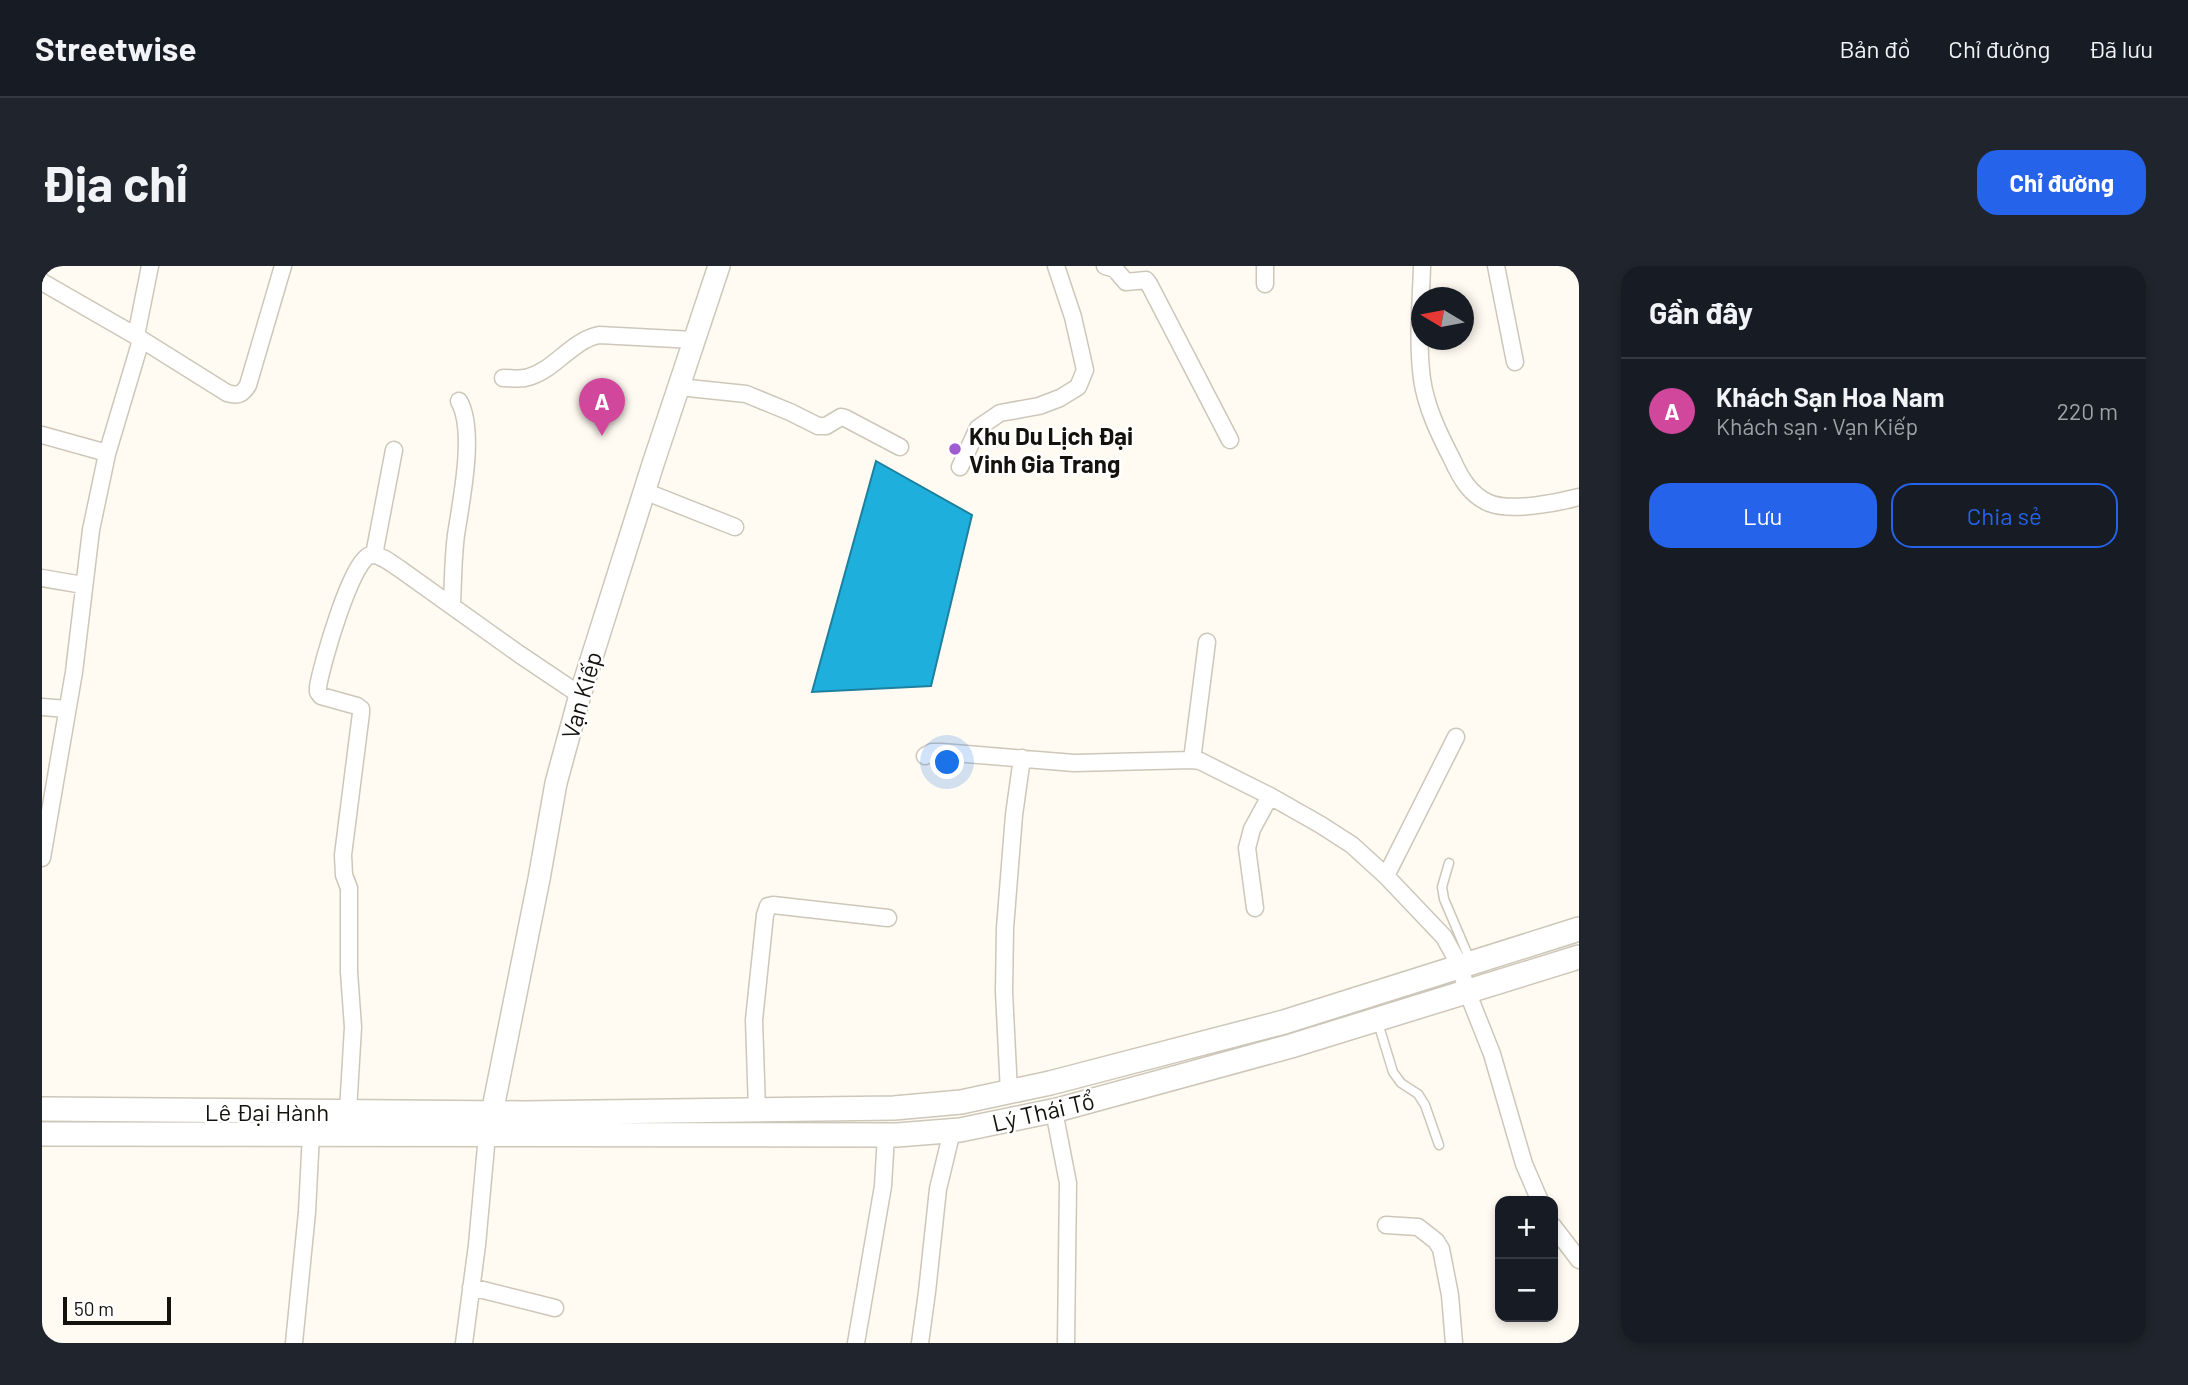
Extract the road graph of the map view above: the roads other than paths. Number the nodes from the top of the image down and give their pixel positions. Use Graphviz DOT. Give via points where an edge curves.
graph roads {
  1 [pos="150,266"];
  2 [pos="283,266"];
  3 [pos="719,266"];
  4 [pos="1056,266"];
  5 [pos="1105,266"];
  6 [pos="1265,266"];
  7 [pos="1422,266"];
  8 [pos="1496,266"];
  9 [pos="42,282"];
  10 [pos="1265,284"];
  11 [pos="139,338"];
  12 [pos="694,340"];
  13 [pos="1515,362"];
  14 [pos="503,378"];
  15 [pos="678,387"];
  16 [pos="460,401"];
  17 [pos="42,435"];
  18 [pos="1230,440"];
  19 [pos="900,447"];
  20 [pos="394,450"];
  21 [pos="107,453"];
  22 [pos="960,467"];
  23 [pos="644,491"];
  24 [pos="1579,497"];
  25 [pos="735,527"];
  26 [pos="374,555"];
  27 [pos="42,578"];
  28 [pos="83,585"];
  29 [pos="452,605"];
  30 [pos="1207,642"];
  31 [pos="580,695"];
  32 [pos="42,707"];
  33 [pos="67,709"];
  34 [pos="1456,737"];
  35 [pos="925,756"];
  36 [pos="1022,758"];
  37 [pos="1192,760"];
  38 [pos="1270,796"];
  39 [pos="42,858"];
  40 [pos="1449,863"];
  41 [pos="1386,876"];
  42 [pos="1255,908"];
  43 [pos="888,918"];
  44 [pos="1579,929"];
  45 [pos="1579,957"];
  46 [pos="1466,965"];
  47 [pos="1467,991"];
  48 [pos="1376,1019"];
  49 [pos="1009,1092"];
  50 [pos="42,1109"];
  51 [pos="757,1110"];
  52 [pos="348,1111"];
  53 [pos="1054,1111"];
  54 [pos="491,1112"];
  55 [pos="952,1131"];
  56 [pos="42,1134"];
  57 [pos="311,1134"];
  58 [pos="487,1135"];
  59 [pos="886,1135"];
  60 [pos="1439,1145"];
  61 [pos="1538,1196"];
  62 [pos="1386,1225"];
  63 [pos="1558,1233"];
  64 [pos="1579,1260"];
  65 [pos="471,1287"];
  66 [pos="555,1308"];
  67 [pos="294,1343"];
  68 [pos="464,1343"];
  69 [pos="858,1343"];
  70 [pos="920,1343"];
  71 [pos="1066,1343"];
  72 [pos="1454,1343"];
  1 -- 11 [label="street"];
  2 -- 11 [label="street" via="248,385 240,394 227,393"];
  3 -- 12 [label="street, Vạn Kiếp"];
  4 -- 22 [label="street" via="1085,370 1078,387 1038,406 1000,413 978,428"];
  5 -- 18 [label="street" via="1115,269 1126,282 1146,280 1149,284"];
  6 -- 10 [label="street"];
  7 -- 24 [label="street" via="1422,381 1436,427 1460,475 1475,494 1491,504 1553,504"];
  8 -- 13 [label="street"];
  9 -- 11 [label="street"];
  11 -- 21 [label="street"];
  12 -- 14 [label="street" via="599,335 584,340 538,373"];
  12 -- 15 [label="street, Vạn Kiếp"];
  15 -- 19 [label="street" via="746,394 818,426 845,418"];
  15 -- 23 [label="street, Vạn Kiếp"];
  16 -- 29 [label="street" via="466,421 466,461"];
  17 -- 21 [label="street"];
  20 -- 26 [label="street"];
  21 -- 28 [label="street"];
  23 -- 25 [label="street"];
  23 -- 31 [label="street, Vạn Kiếp"];
  26 -- 29 [label="street"];
  26 -- 52 [label="street" via="363,559 348,585 318,687 321,696 361,709 343,855 350,897 353,1027"];
  27 -- 28 [label="street"];
  28 -- 33 [label="street"];
  29 -- 31 [label="street"];
  30 -- 37 [label="street"];
  31 -- 54 [label="street, Vạn Kiếp" via="556,783"];
  32 -- 33 [label="street"];
  33 -- 39 [label="street"];
  34 -- 41 [label="street"];
  35 -- 36 [label="street" via="942,752"];
  36 -- 37 [label="street" via="1074,763"];
  36 -- 49 [label="street" via="1004,928"];
  37 -- 38 [label="street"];
  38 -- 41 [label="street" via="1352,845"];
  38 -- 42 [label="street" via="1247,848"];
  40 -- 46 [label="lane" via="1442,887 1444,899"];
  41 -- 46 [label="street"];
  43 -- 51 [label="street" via="768,906 754,1004"];
  44 -- 46 [label="main road, Lý Thái Tổ"];
  45 -- 47 [label="main road, Lý Thái Tổ"];
  46 -- 47 [label="street"];
  46 -- 49 [label="main road, Lý Thái Tổ" via="1284,1022"];
  47 -- 48 [label="main road, Lý Thái Tổ"];
  47 -- 61 [label="street"];
  48 -- 53 [label="main road, Lý Thái Tổ"];
  48 -- 60 [label="lane" via="1393,1072 1425,1105"];
  49 -- 51 [label="main road, Lý Thái Tổ" via="894,1108"];
  50 -- 52 [label="main road, Lê Đại Hành"];
  51 -- 54 [label="main road, Lý Thái Tổ"];
  52 -- 54 [label="main road, Lê Đại Hành"];
  53 -- 55 [label="main road, Lý Thái Tổ"];
  53 -- 71 [label="street" via="1069,1183"];
  54 -- 58 [label="street, Vạn Kiếp"];
  55 -- 59 [label="main road, Lý Thái Tổ"];
  55 -- 70 [label="street" via="938,1189"];
  56 -- 57 [label="main road, Lê Đại Hành"];
  57 -- 58 [label="main road, Lê Đại Hành"];
  57 -- 67 [label="street"];
  58 -- 59 [label="main road, Lý Thái Tổ"];
  58 -- 65 [label="street"];
  59 -- 69 [label="street" via="883,1186"];
  62 -- 72 [label="street" via="1418,1227 1441,1249"];
  63 -- 64 [label="street"];
  65 -- 66 [label="street"];
  65 -- 68 [label="street"];
}
